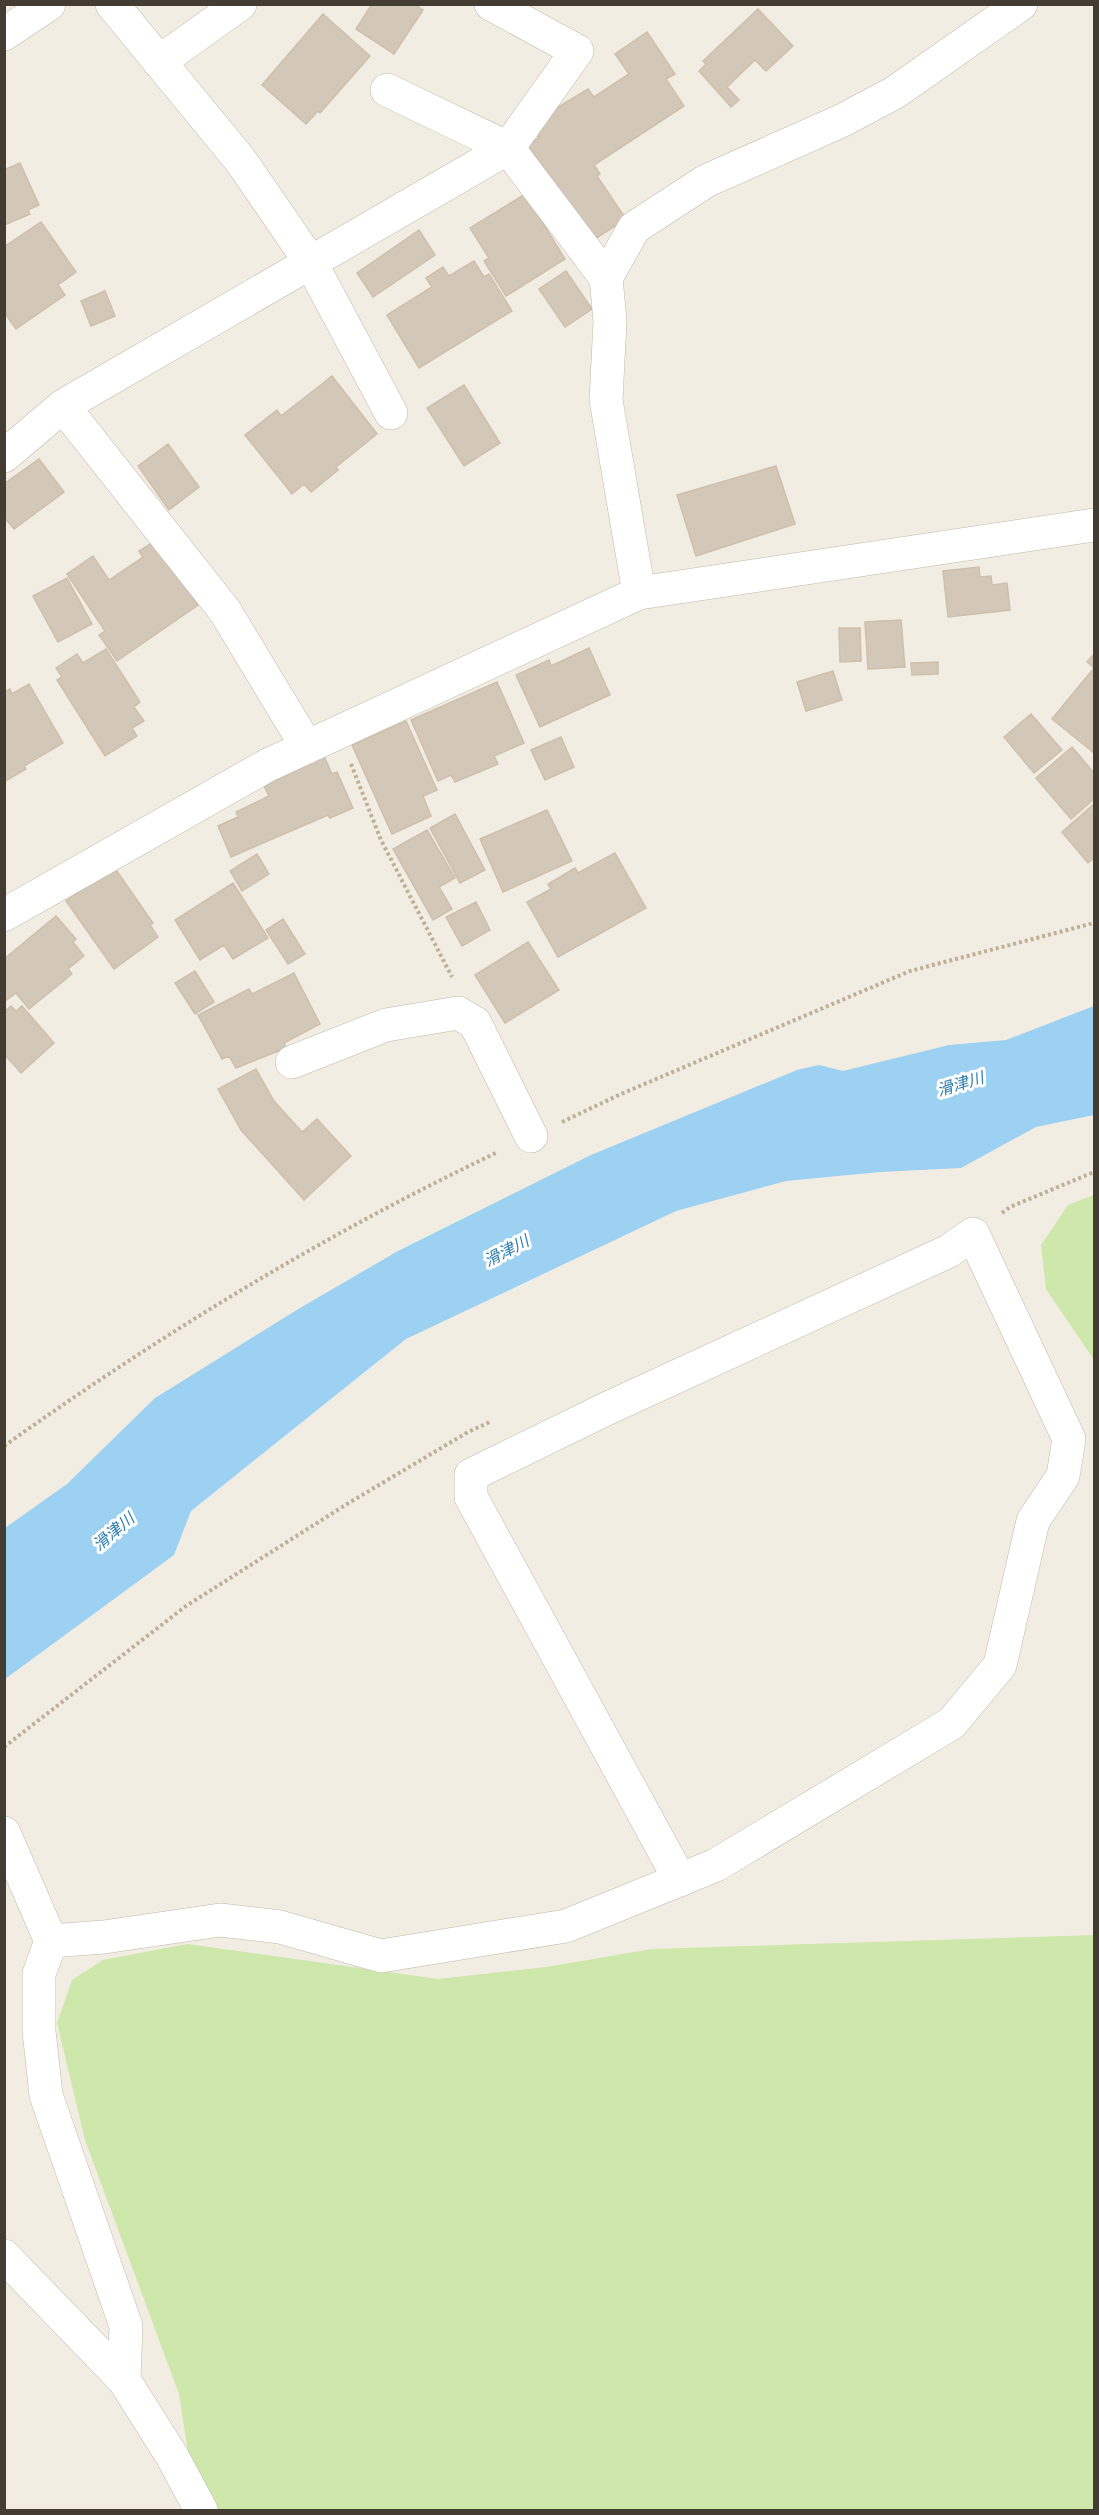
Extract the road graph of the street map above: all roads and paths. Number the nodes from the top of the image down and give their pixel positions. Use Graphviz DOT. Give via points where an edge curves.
graph roads {
  1 [pos="49,4"];
  2 [pos="112,4"];
  3 [pos="240,4"];
  4 [pos="491,4"];
  5 [pos="1021,4"];
  6 [pos="4,34"];
  7 [pos="159,62"];
  8 [pos="387,90"];
  9 [pos="508,147"];
  10 [pos="311,263"];
  11 [pos="606,278"];
  12 [pos="63,406"];
  13 [pos="391,413"];
  14 [pos="4,456"];
  15 [pos="1095,525"];
  16 [pos="639,593"];
  17 [pos="339,732"];
  18 [pos="307,747"];
  19 [pos="4,915"];
  20 [pos="475,1023"];
  21 [pos="292,1062"];
  22 [pos="531,1136"];
  23 [pos="4,1833"];
  24 [pos="680,1880"];
  25 [pos="51,1941"];
  26 [pos="4,2256"];
  27 [pos="124,2380"];
  28 [pos="201,2511"];
  1 -- 6 [label="street"];
  2 -- 7 [label="street"];
  3 -- 7 [label="street"];
  4 -- 9 [label="street" via="577,51"];
  5 -- 11 [label="street" via="894,93 697,187 634,228"];
  7 -- 10 [label="street" via="242,161"];
  8 -- 9 [label="street"];
  9 -- 10 [label="street"];
  9 -- 11 [label="street"];
  10 -- 12 [label="street"];
  10 -- 13 [label="street"];
  11 -- 16 [label="street" via="610,321 606,400"];
  12 -- 14 [label="street"];
  12 -- 18 [label="street" via="225,611"];
  15 -- 16 [label="street"];
  16 -- 17 [label="street"];
  17 -- 18 [label="street"];
  17 -- 20 [label="path" via="381,840"];
  18 -- 19 [label="street" via="268,765"];
  20 -- 21 [label="street" via="458,1013 387,1025"];
  20 -- 22 [label="street"];
  23 -- 25 [label="street"];
  24 -- 24 [label="street" via="716,1865 952,1723 1000,1665 1033,1521 1063,1476 1069,1439 974,1234 949,1251 606,1408 471,1475 471,1497"];
  24 -- 25 [label="street" via="566,1926 381,1956 280,1927 220,1920"];
  25 -- 27 [label="street" via="39,1974 39,2031 46,2094 126,2326"];
  26 -- 27 [label="street"];
  27 -- 28 [label="street"];
}
